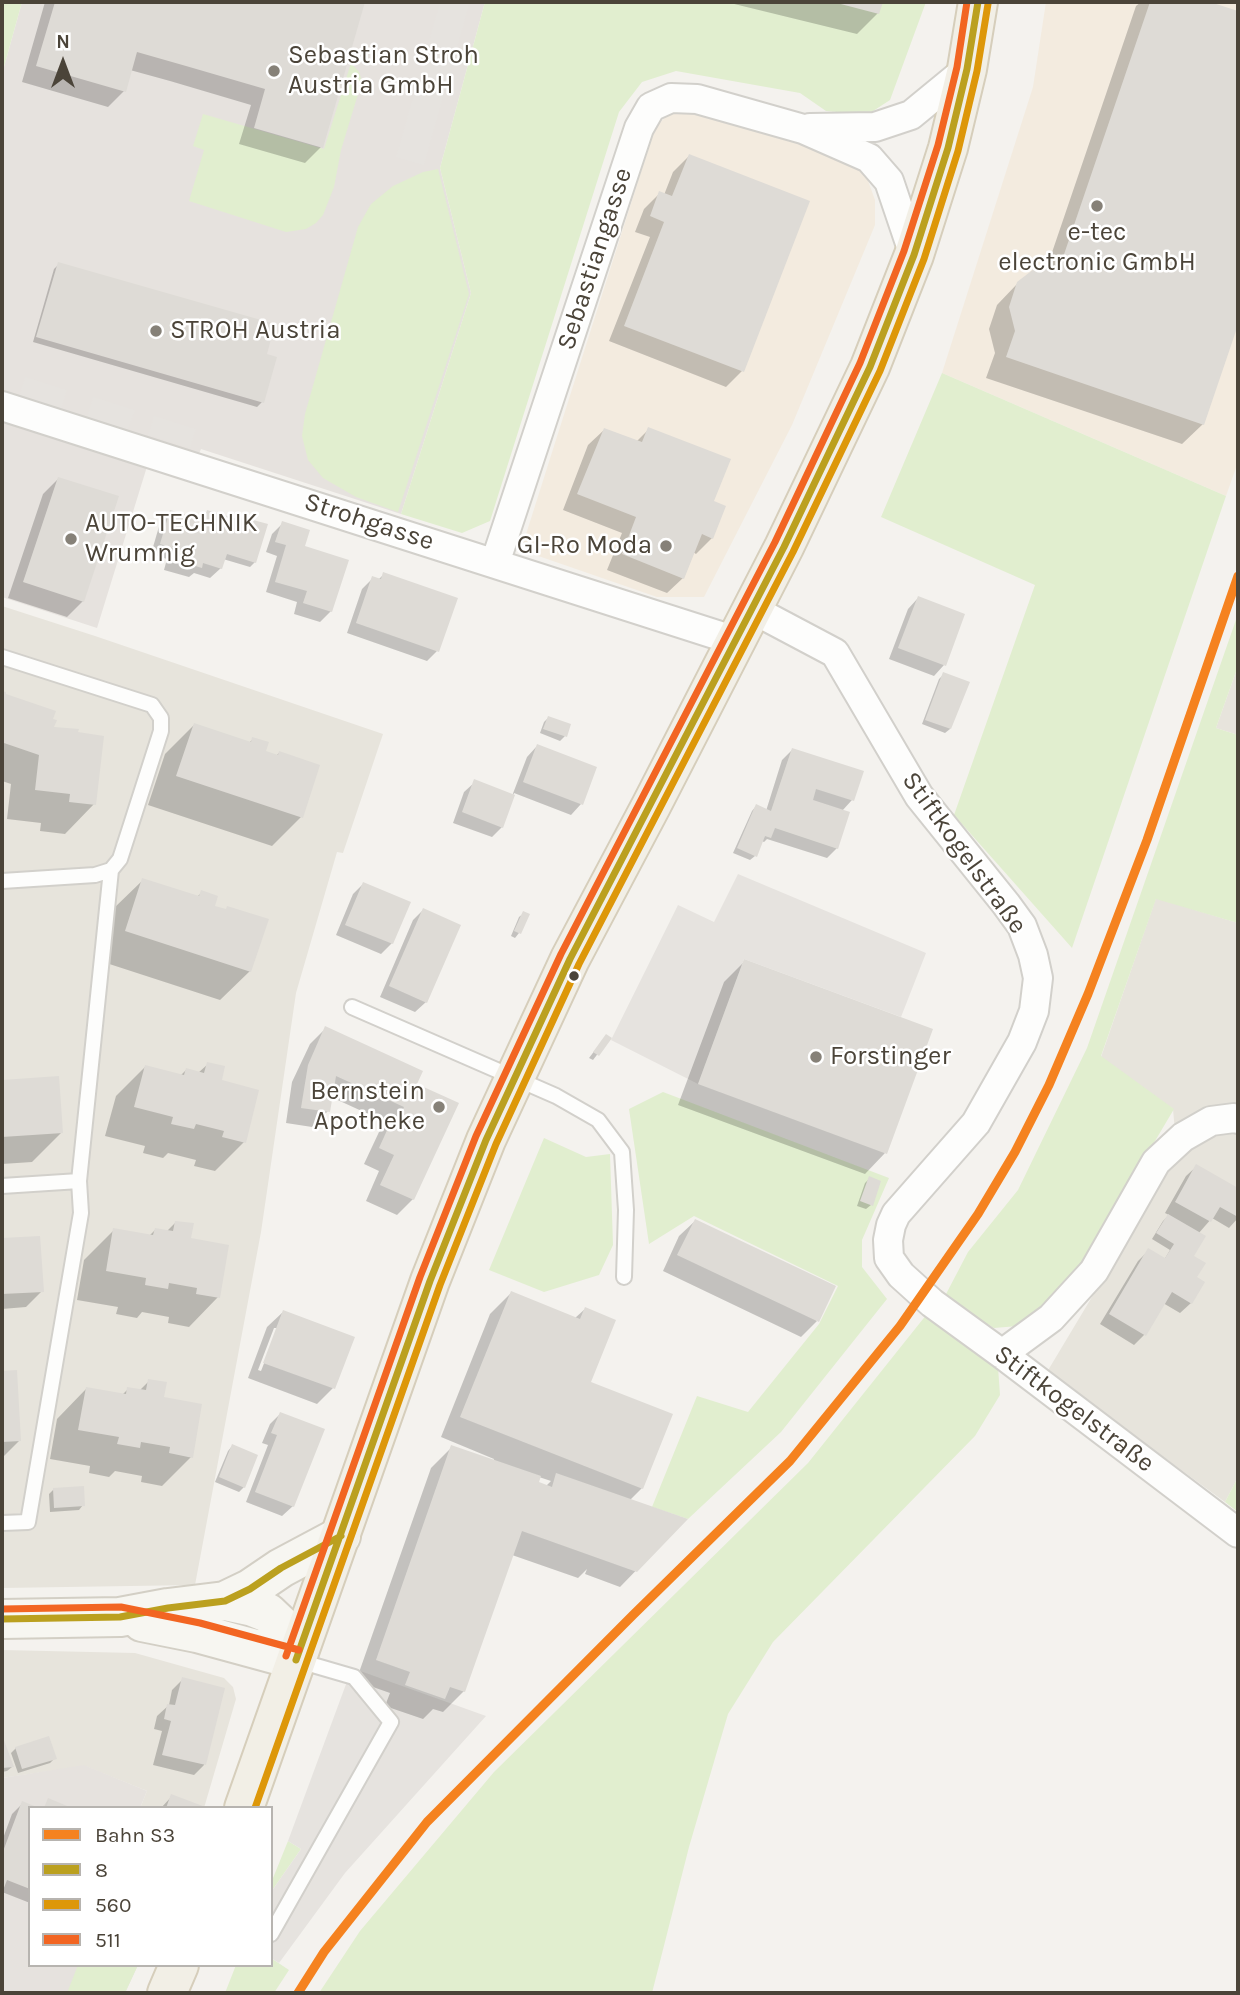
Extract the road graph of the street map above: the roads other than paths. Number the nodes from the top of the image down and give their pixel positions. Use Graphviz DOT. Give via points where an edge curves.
graph roads {
  1 [pos="978,2"];
  2 [pos="967,69"];
  3 [pos="803,129"];
  4 [pos="914,255"];
  5 [pos="2,406"];
  6 [pos="495,563"];
  7 [pos="744,625"];
  8 [pos="2,657"];
  9 [pos="111,870"];
  10 [pos="2,881"];
  11 [pos="352,1007"];
  12 [pos="514,1077"];
  13 [pos="1238,1119"];
  14 [pos="79,1181"];
  15 [pos="2,1186"];
  16 [pos="624,1277"];
  17 [pos="1002,1354"];
  18 [pos="2,1523"];
  19 [pos="1238,1533"];
  20 [pos="341,1536"];
  21 [pos="225,1601"];
  22 [pos="120,1618"];
  23 [pos="2,1619"];
  24 [pos="296,1660"];
  25 [pos="245,1806"];
  26 [pos="273,1930"];
  27 [pos="178,1967"];
  28 [pos="167,1993"];
  1 -- 2 [label="main road"];
  2 -- 3 [label="street, Sebastiangasse" via="911,115 875,127"];
  2 -- 4 [label="main road"];
  3 -- 4 [label="street, Sebastiangasse" via="869,158 889,181"];
  3 -- 6 [label="street, Sebastiangasse" via="696,99 671,98 651,107 639,128"];
  4 -- 7 [label="main road" via="870,367"];
  5 -- 6 [label="street, Strohgasse"];
  6 -- 7 [label="street, Strohgasse"];
  7 -- 12 [label="main road" via="570,959"];
  7 -- 17 [label="street, Stiftkogelstraße" via="835,653 919,796 1022,926 1033,955 1038,978 1034,1011 1022,1042 976,1123 896,1214 888,1240 889,1258 901,1275"];
  8 -- 9 [label="lane" via="152,705 161,718 161,731 120,859"];
  9 -- 10 [label="lane"];
  9 -- 14 [label="lane"];
  11 -- 12 [label="lane"];
  12 -- 16 [label="lane" via="598,1120 622,1152"];
  12 -- 20 [label="main road" via="430,1281"];
  13 -- 17 [label="street" via="1211,1121 1183,1137 1156,1162 1094,1271 1051,1318"];
  14 -- 15 [label="lane"];
  14 -- 18 [label="lane" via="81,1213 27,1522"];
  17 -- 19 [label="street, Stiftkogelstraße"];
  20 -- 21 [label="main road"];
  20 -- 24 [label="main road"];
  21 -- 22 [label="main road"];
  21 -- 24 [label="main road" via="268,1613 287,1631"];
  22 -- 23 [label="main road"];
  22 -- 24 [label="main road"];
  24 -- 25 [label="main road"];
  24 -- 26 [label="lane" via="354,1677 391,1722"];
  27 -- 28 [label="main road"];
}
